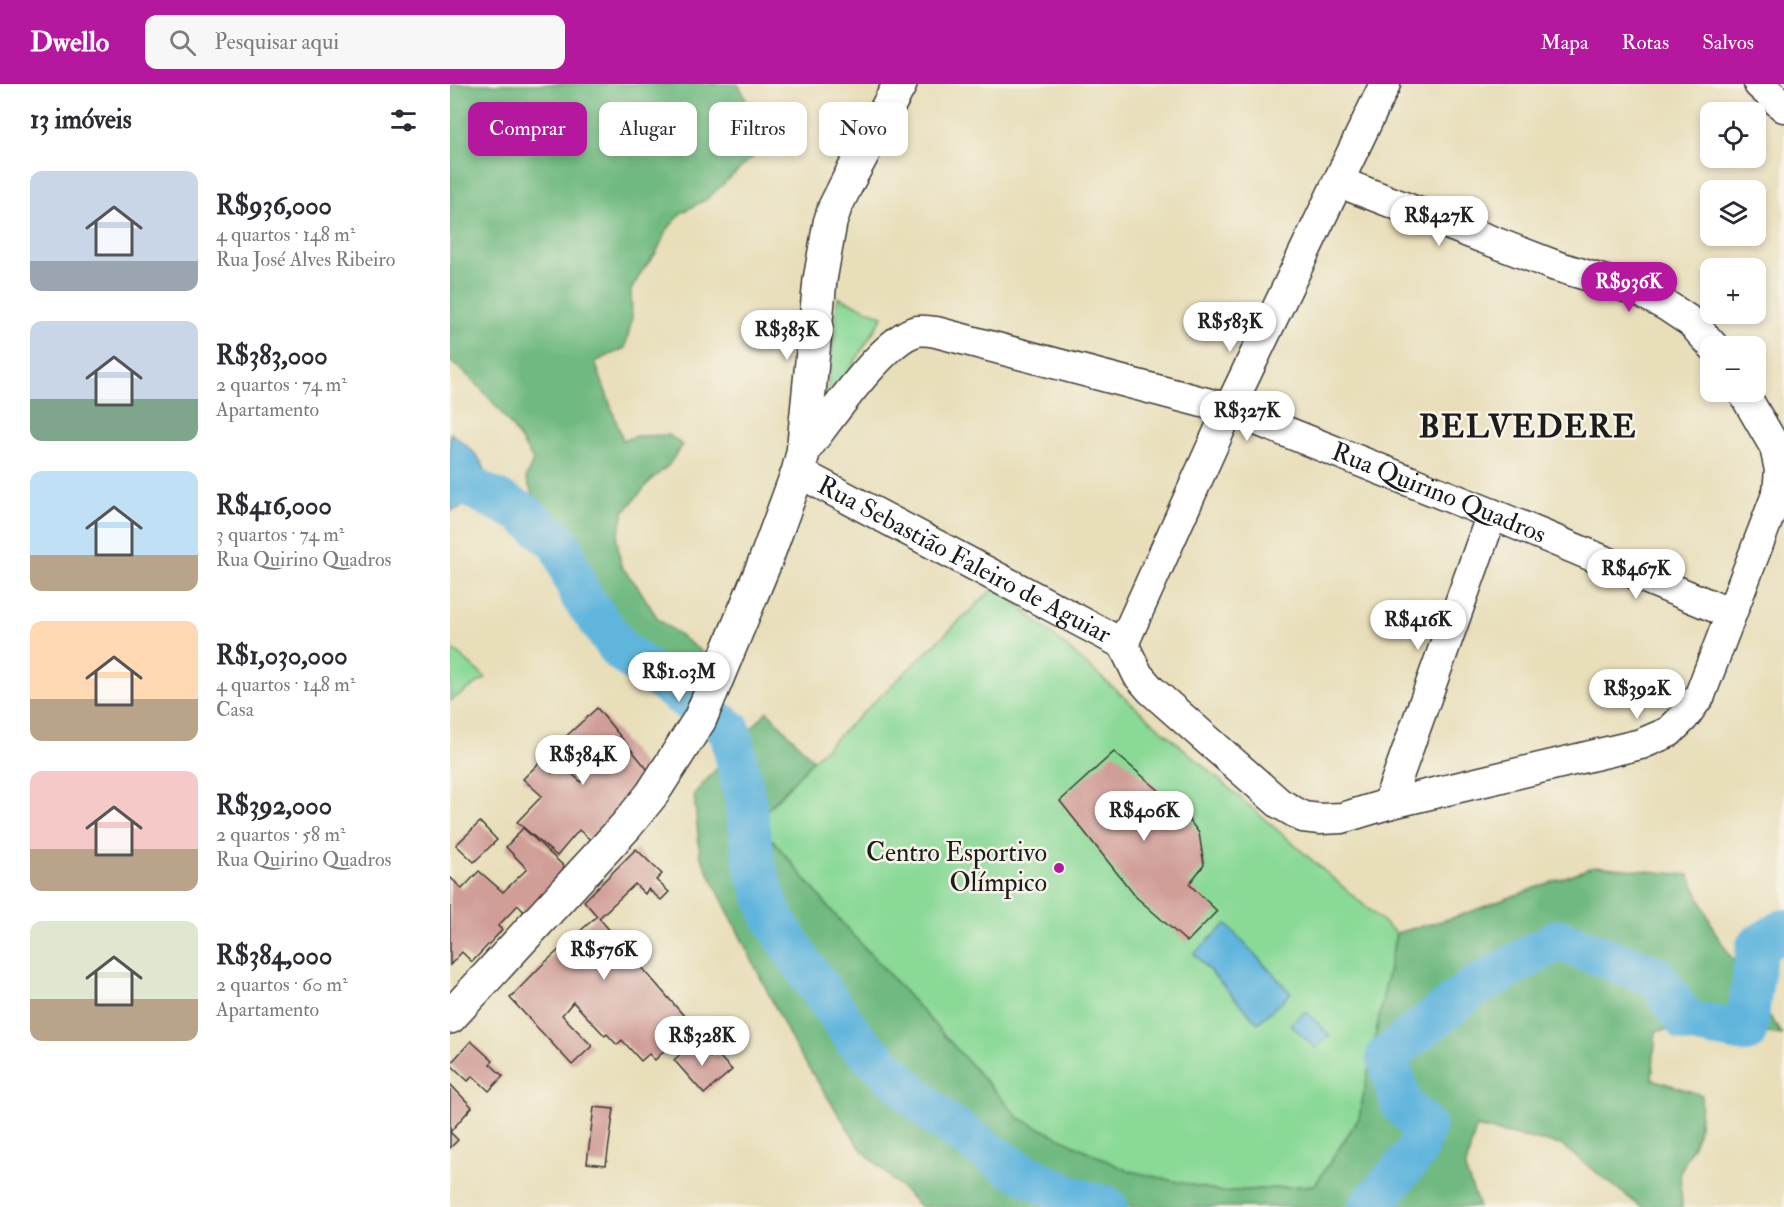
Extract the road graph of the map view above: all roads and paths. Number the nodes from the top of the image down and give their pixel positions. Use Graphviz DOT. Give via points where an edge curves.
graph roads {
  1 [pos="900,84"];
  2 [pos="1385,84"];
  3 [pos="1759,84"];
  4 [pos="1784,107"];
  5 [pos="1339,182"];
  6 [pos="1704,336"];
  7 [pos="1749,402"];
  8 [pos="1229,409"];
  9 [pos="800,462"];
  10 [pos="1492,514"];
  11 [pos="1729,613"];
  12 [pos="1122,644"];
  13 [pos="1388,804"];
  14 [pos="450,1017"];
  1 -- 9 [label="main road" via="848,181 830,224"];
  2 -- 5 [label="street"];
  3 -- 4 [label="street"];
  5 -- 6 [label="street" via="1556,266 1639,291 1691,322"];
  5 -- 8 [label="street"];
  7 -- 11 [label="street, Rua Sebastião Faleiro de Aguiar" via="1775,447 1780,470 1778,492"];
  8 -- 9 [label="street, Rua Quirino Quadros" via="936,332 916,332 883,354"];
  8 -- 10 [label="street, Rua Quirino Quadros"];
  8 -- 12 [label="street"];
  9 -- 12 [label="street, Rua Sebastião Faleiro de Aguiar"];
  9 -- 14 [label="main road" via="724,663 700,719 672,764 626,826"];
  10 -- 11 [label="street, Rua Quirino Quadros"];
  10 -- 13 [label="street"];
  11 -- 13 [label="street, Rua Sebastião Faleiro de Aguiar" via="1700,695 1669,732 1641,744"];
  12 -- 13 [label="street, Rua Sebastião Faleiro de Aguiar" via="1151,690 1279,803 1303,817 1320,819 1342,818"];
}
